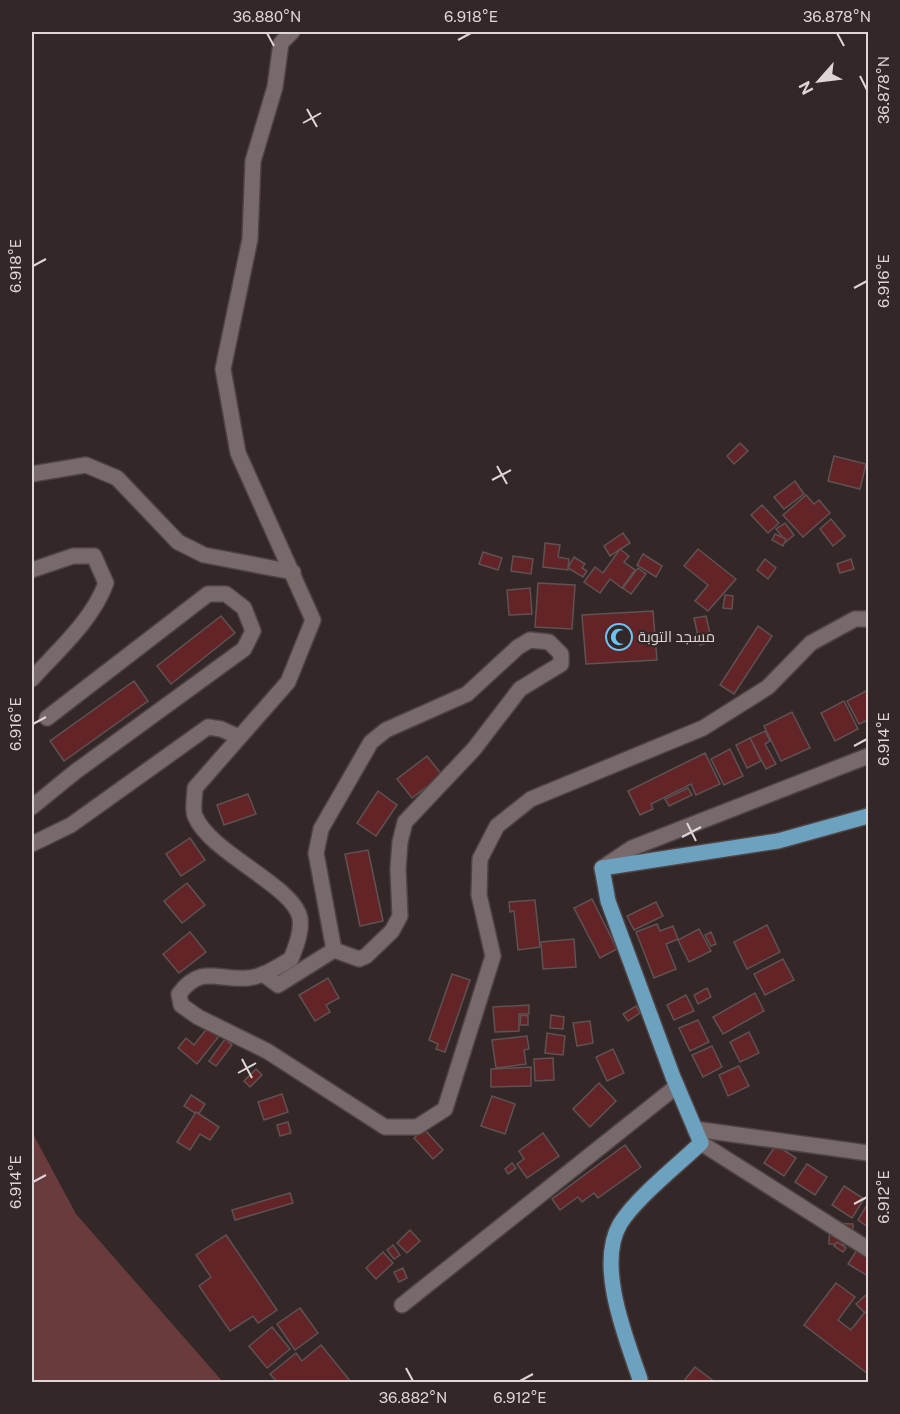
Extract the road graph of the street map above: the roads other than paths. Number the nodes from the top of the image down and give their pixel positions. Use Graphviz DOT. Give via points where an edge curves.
graph roads {
  1 [pos="292,32"];
  2 [pos="32,474"];
  3 [pos="32,570"];
  4 [pos="293,572"];
  5 [pos="868,619"];
  6 [pos="32,679"];
  7 [pos="47,717"];
  8 [pos="239,737"];
  9 [pos="868,756"];
  10 [pos="32,807"];
  11 [pos="868,816"];
  12 [pos="32,842"];
  13 [pos="602,868"];
  14 [pos="334,950"];
  15 [pos="263,974"];
  16 [pos="677,1086"];
  17 [pos="698,1136"];
  18 [pos="868,1154"];
  19 [pos="868,1249"];
  20 [pos="402,1305"];
  21 [pos="639,1383"];
  1 -- 4 [label="street" via="281,43 275,87 253,161 250,239 223,369 238,453"];
  2 -- 4 [label="street" via="86,465 117,478 178,542 204,555"];
  3 -- 6 [label="street" via="73,556 94,556 106,583 88,618"];
  4 -- 8 [label="street" via="313,620 288,682"];
  5 -- 15 [label="street" via="855,619 811,643 768,687 703,728 531,799 497,826 480,859 479,895 493,956 445,1109 417,1127 385,1128 267,1051 188,1012 179,999 188,981 198,976 250,978"];
  7 -- 10 [label="street" via="208,594 226,594 244,608 253,631 244,649"];
  8 -- 12 [label="street" via="208,727 71,825"];
  8 -- 15 [label="street" via="195,788 195,815 210,836 285,896 299,916 300,932 291,959"];
  9 -- 13 [label="street" via="632,848"];
  11 -- 13 [label="main road" via="778,842"];
  13 -- 16 [label="main road" via="608,901"];
  14 -- 14 [label="street" via="316,854 321,829 371,742 394,726 467,694 530,640 549,642 561,654 561,664 520,689 474,749 405,822 398,869 400,916 392,931 359,959"];
  14 -- 15 [label="street" via="278,985"];
  16 -- 17 [label="main road"];
  16 -- 20 [label="street"];
  17 -- 18 [label="street"];
  17 -- 19 [label="street"];
  17 -- 21 [label="main road" via="620,1225 610,1258 619,1316"];
}
